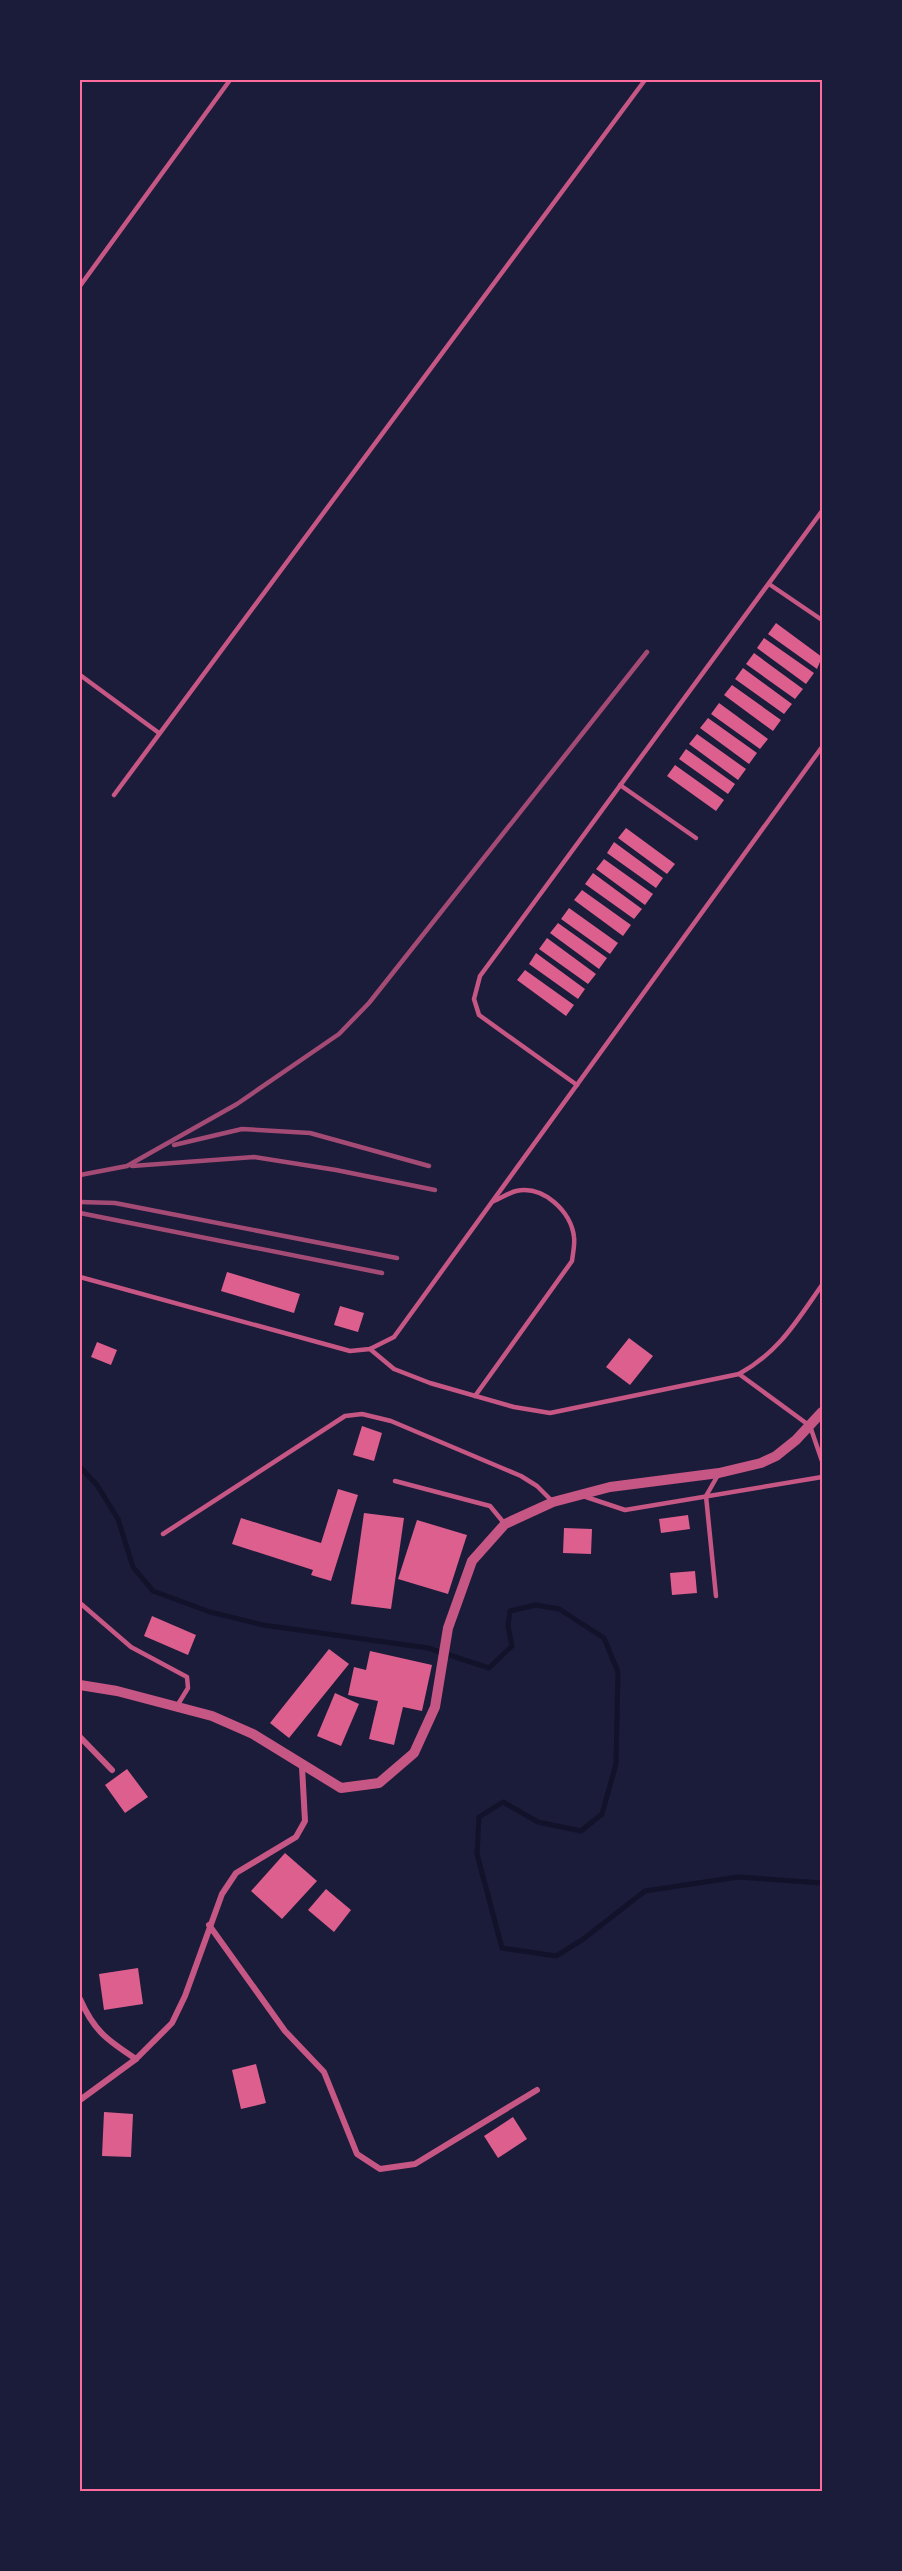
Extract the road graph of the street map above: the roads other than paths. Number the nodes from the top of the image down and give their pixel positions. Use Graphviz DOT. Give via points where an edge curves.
graph roads {
  1 [pos="230,80"];
  2 [pos="645,80"];
  3 [pos="80,286"];
  4 [pos="822,511"];
  5 [pos="769,584"];
  6 [pos="822,620"];
  7 [pos="80,675"];
  8 [pos="159,733"];
  9 [pos="822,747"];
  10 [pos="820,754"];
  11 [pos="620,785"];
  12 [pos="114,795"];
  13 [pos="696,838"];
  14 [pos="577,1085"];
  15 [pos="492,1202"];
  16 [pos="80,1277"];
  17 [pos="822,1286"];
  18 [pos="370,1349"];
  19 [pos="739,1374"];
  20 [pos="475,1396"];
  21 [pos="822,1412"];
  22 [pos="810,1426"];
  23 [pos="822,1461"];
  24 [pos="719,1473"];
  25 [pos="822,1477"];
  26 [pos="395,1481"];
  27 [pos="581,1495"];
  28 [pos="706,1496"];
  29 [pos="553,1502"];
  30 [pos="505,1524"];
  31 [pos="163,1534"];
  32 [pos="716,1596"];
  33 [pos="80,1603"];
  34 [pos="80,1685"];
  35 [pos="177,1706"];
  36 [pos="80,1737"];
  37 [pos="302,1767"];
  38 [pos="112,1770"];
  39 [pos="209,1925"];
  40 [pos="80,1999"];
  41 [pos="136,2059"];
  42 [pos="537,2090"];
  43 [pos="80,2100"];
  1 -- 3 [label="lane"];
  2 -- 8 [label="lane"];
  4 -- 5 [label="lane"];
  5 -- 6 [label="lane"];
  5 -- 11 [label="lane"];
  7 -- 8 [label="lane"];
  8 -- 12 [label="lane"];
  9 -- 10 [label="lane"];
  10 -- 14 [label="lane"];
  11 -- 13 [label="lane"];
  11 -- 14 [label="lane" via="480,976 474,999 479,1015"];
  14 -- 15 [label="lane"];
  15 -- 18 [label="lane" via="394,1337"];
  15 -- 20 [label="lane" via="516,1191 532,1190 547,1196 565,1213 571,1228 572,1261"];
  16 -- 18 [label="lane" via="350,1351"];
  17 -- 19 [label="lane" via="779,1344 762,1361"];
  18 -- 20 [label="lane" via="394,1368"];
  19 -- 20 [label="lane" via="550,1413"];
  19 -- 22 [label="lane"];
  21 -- 22 [label="street"];
  22 -- 23 [label="lane"];
  22 -- 24 [label="street" via="776,1456"];
  24 -- 27 [label="street" via="610,1487"];
  24 -- 28 [label="lane"];
  25 -- 28 [label="lane"];
  26 -- 30 [label="lane" via="490,1506"];
  27 -- 28 [label="lane" via="625,1510"];
  27 -- 29 [label="street"];
  28 -- 32 [label="lane"];
  29 -- 30 [label="street"];
  29 -- 31 [label="lane" via="521,1476 391,1421 362,1414 345,1416"];
  30 -- 37 [label="street" via="472,1561 448,1628 435,1707 414,1753 380,1784 341,1788"];
  33 -- 35 [label="lane" via="131,1647 187,1677 188,1688"];
  34 -- 35 [label="street"];
  35 -- 37 [label="street" via="253,1734"];
  36 -- 38 [label="street"];
  37 -- 39 [label="street" via="304,1821 296,1837 236,1873"];
  39 -- 41 [label="street" via="172,2023"];
  39 -- 42 [label="street" via="285,2031 324,2072 357,2154 380,2169 415,2164"];
  40 -- 41 [label="street" via="89,2020 105,2039"];
  41 -- 43 [label="street"];
}
